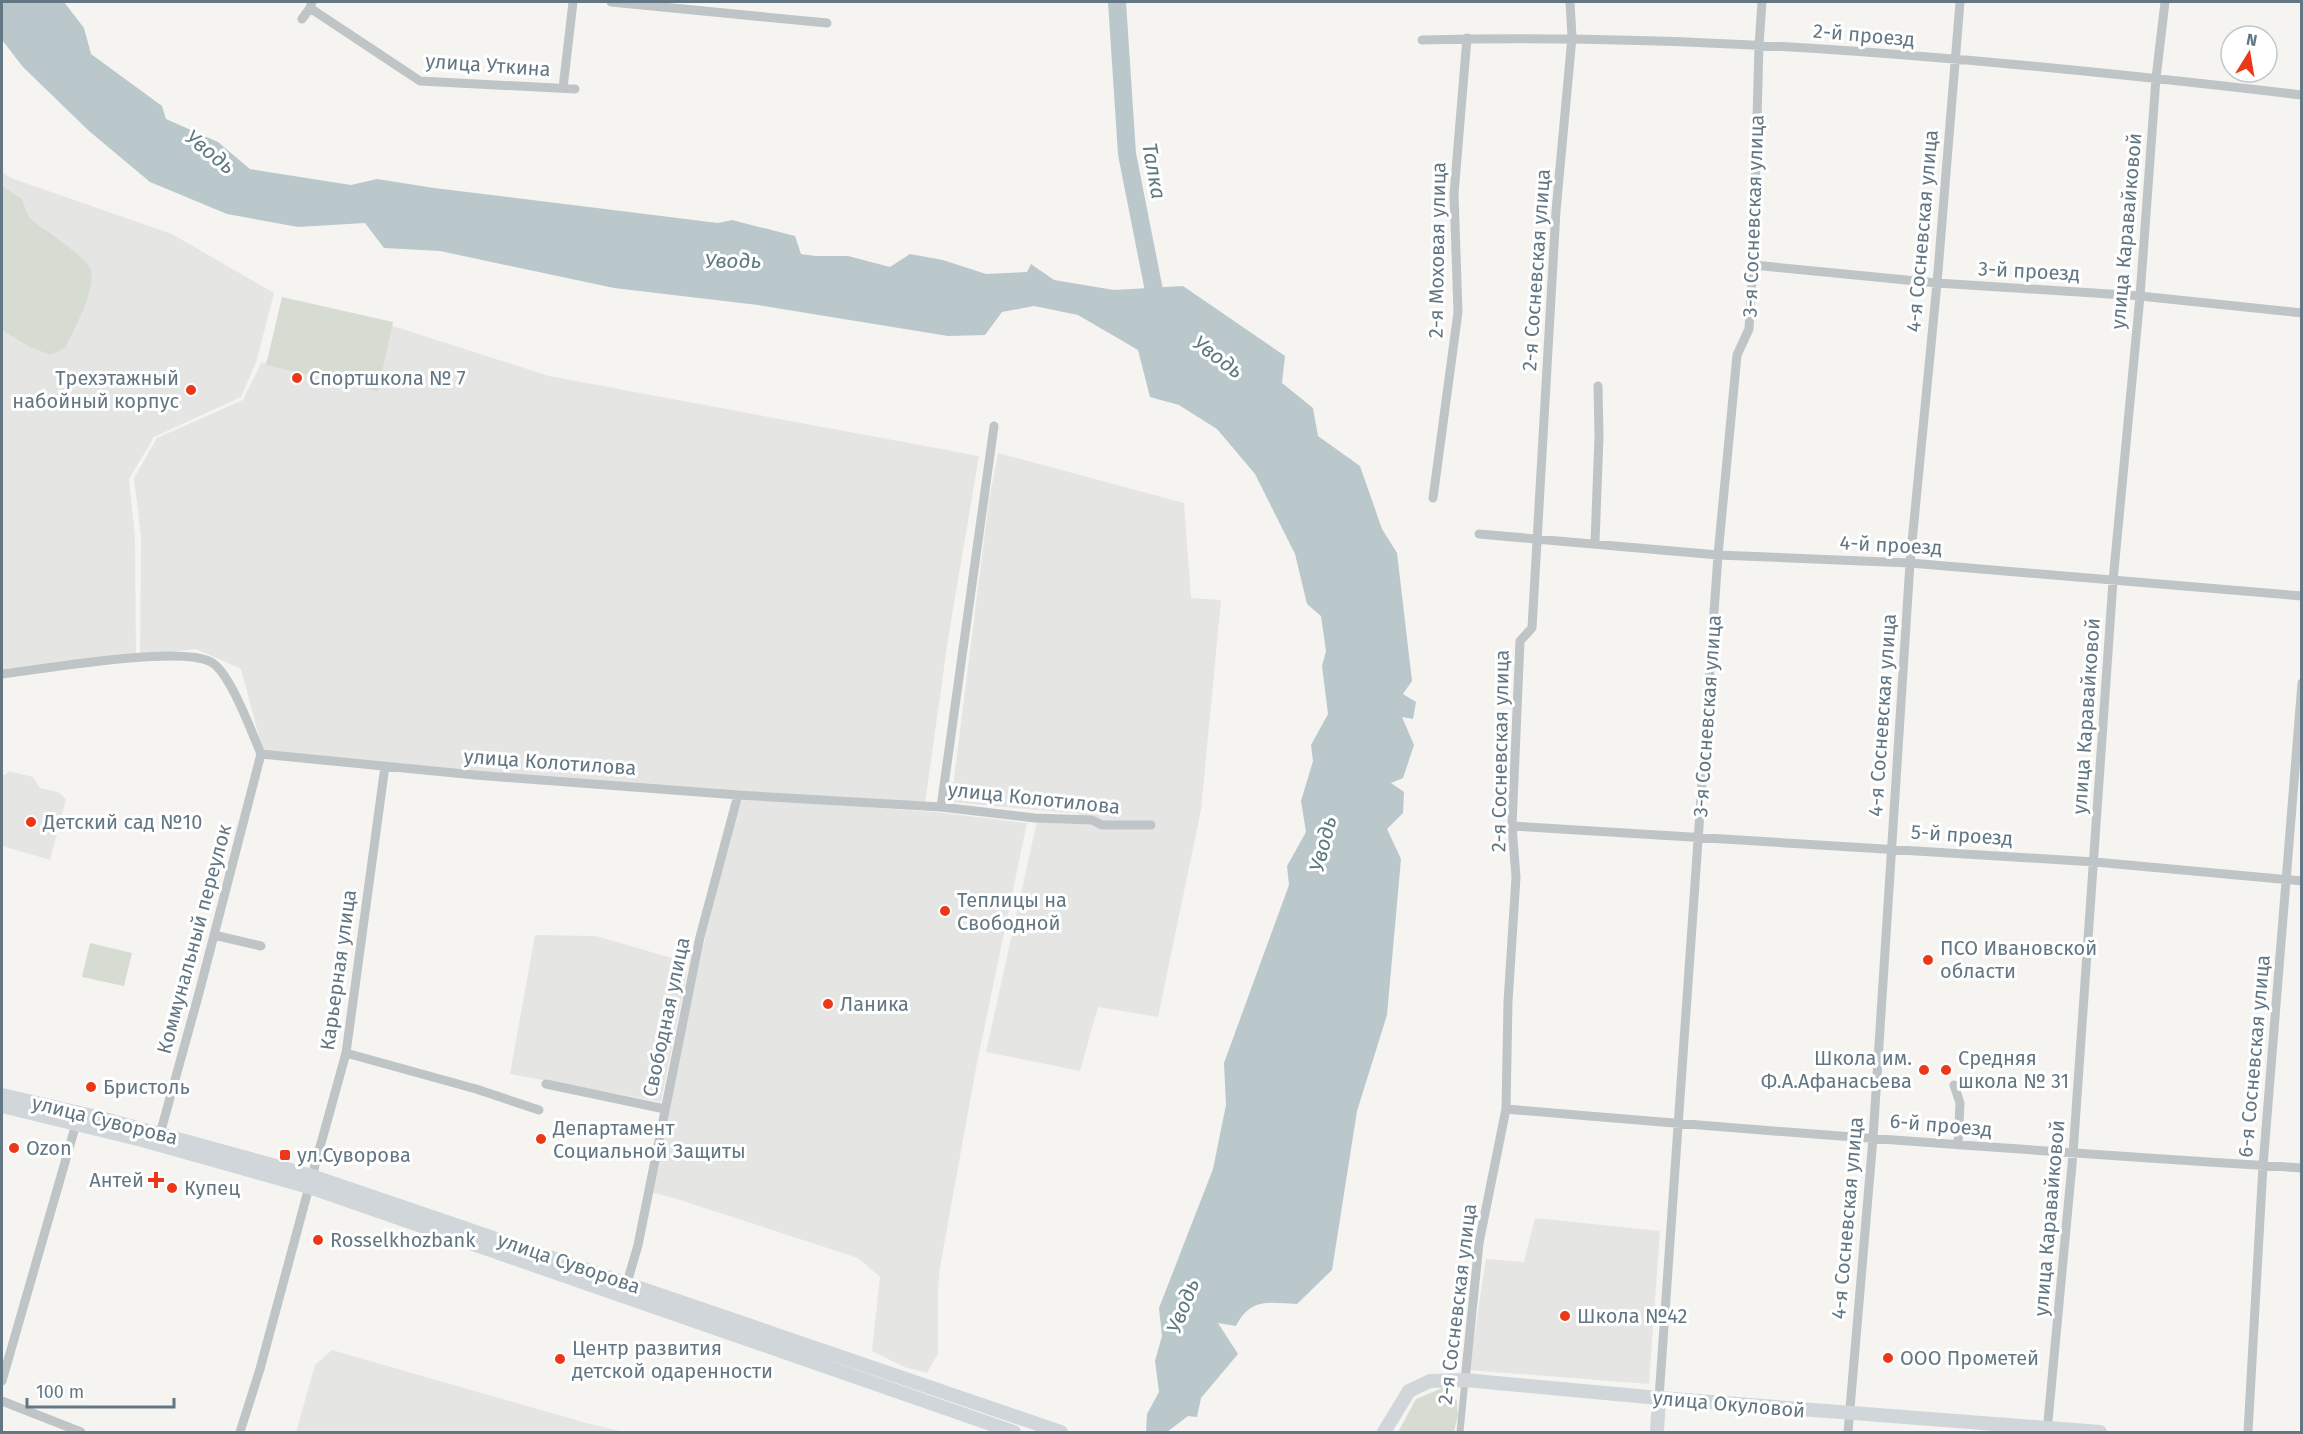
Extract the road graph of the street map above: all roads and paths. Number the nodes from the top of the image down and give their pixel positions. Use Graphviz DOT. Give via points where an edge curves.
graph roads {
  1 [pos="573,2"];
  2 [pos="611,2"];
  3 [pos="1570,2"];
  4 [pos="1762,2"];
  5 [pos="1960,2"];
  6 [pos="2165,2"];
  7 [pos="311,5"];
  8 [pos="302,19"];
  9 [pos="827,22"];
  10 [pos="1572,37"];
  11 [pos="1467,38"];
  12 [pos="1422,40"];
  13 [pos="1759,45"];
  14 [pos="1954,60"];
  15 [pos="2156,78"];
  16 [pos="563,88"];
  17 [pos="575,89"];
  18 [pos="2301,95"];
  19 [pos="1753,265"];
  20 [pos="1937,283"];
  21 [pos="2140,296"];
  22 [pos="2301,313"];
  23 [pos="1598,386"];
  24 [pos="994,426"];
  25 [pos="1433,498"];
  26 [pos="1479,534"];
  27 [pos="1537,538"];
  28 [pos="1595,543"];
  29 [pos="1718,555"];
  30 [pos="1910,563"];
  31 [pos="2113,581"];
  32 [pos="2301,596"];
  33 [pos="2,674"];
  34 [pos="2301,683"];
  35 [pos="261,754"];
  36 [pos="385,766"];
  37 [pos="738,795"];
  38 [pos="941,807"];
  39 [pos="1151,825"];
  40 [pos="1512,826"];
  41 [pos="1698,837"];
  42 [pos="1891,848"];
  43 [pos="2095,862"];
  44 [pos="2286,879"];
  45 [pos="2301,881"];
  46 [pos="214,935"];
  47 [pos="261,946"];
  48 [pos="346,1053"];
  49 [pos="546,1084"];
  50 [pos="1954,1085"];
  51 [pos="2,1095"];
  52 [pos="2,1106"];
  53 [pos="665,1109"];
  54 [pos="1506,1109"];
  55 [pos="538,1110"];
  56 [pos="76,1124"];
  57 [pos="1680,1124"];
  58 [pos="160,1134"];
  59 [pos="1873,1138"];
  60 [pos="1958,1144"];
  61 [pos="2073,1154"];
  62 [pos="2263,1166"];
  63 [pos="2301,1168"];
  64 [pos="311,1181"];
  65 [pos="627,1283"];
  66 [pos="1465,1380"];
  67 [pos="2,1381"];
  68 [pos="1659,1398"];
  69 [pos="2,1401"];
  70 [pos="1849,1413"];
  71 [pos="2048,1430"];
  72 [pos="81,1432"];
  73 [pos="240,1432"];
  74 [pos="1014,1432"];
  75 [pos="1061,1432"];
  76 [pos="1384,1432"];
  77 [pos="1460,1432"];
  78 [pos="1657,1432"];
  79 [pos="1848,1432"];
  80 [pos="2100,1432"];
  81 [pos="2248,1432"];
  1 -- 16 [label="street"];
  2 -- 9 [label="street"];
  3 -- 10 [label="street, 2-я Сосневская улица"];
  4 -- 13 [label="street, 3-я Сосневская улица"];
  5 -- 14 [label="street, 4-я Сосневская улица"];
  6 -- 15 [label="street, улица Каравайковой"];
  7 -- 8 [label="street"];
  7 -- 16 [label="street, улица Уткина" via="420,81"];
  10 -- 11 [label="street, 2-й проезд"];
  10 -- 13 [label="street, 2-й проезд"];
  10 -- 27 [label="street, 2-я Сосневская улица" via="1556,211"];
  11 -- 12 [label="street, 2-й проезд"];
  11 -- 25 [label="street, 2-я Моховая улица" via="1454,194 1458,312"];
  13 -- 14 [label="street, 2-й проезд"];
  13 -- 19 [label="street, 3-я Сосневская улица"];
  14 -- 15 [label="street, 2-й проезд"];
  14 -- 20 [label="street, 4-я Сосневская улица"];
  15 -- 18 [label="street, 2-й проезд"];
  15 -- 21 [label="street, улица Каравайковой"];
  16 -- 17 [label="street, улица Уткина"];
  19 -- 20 [label="street, 3-й проезд"];
  19 -- 29 [label="street, 3-я Сосневская улица" via="1749,329 1737,355"];
  20 -- 21 [label="street, 3-й проезд"];
  20 -- 30 [label="street, 4-я Сосневская улица"];
  21 -- 22 [label="street, 3-й проезд"];
  21 -- 31 [label="street, улица Каравайковой"];
  23 -- 28 [label="street"];
  24 -- 38 [label="street"];
  26 -- 27 [label="street, 4-й проезд"];
  27 -- 28 [label="street, 4-й проезд"];
  27 -- 40 [label="street, 2-я Сосневская улица" via="1532,628 1520,641"];
  28 -- 29 [label="street, 4-й проезд"];
  29 -- 30 [label="street, 4-й проезд"];
  29 -- 41 [label="street, 3-я Сосневская улица"];
  30 -- 31 [label="street, 4-й проезд"];
  30 -- 42 [label="street, 4-я Сосневская улица"];
  31 -- 32 [label="street, 4-й проезд"];
  31 -- 43 [label="street, улица Каравайковой"];
  33 -- 35 [label="street" via="156,656 189,656 212,662 227,679"];
  34 -- 44 [label="street, 6-я Сосневская улица"];
  35 -- 36 [label="street, улица Колотилова"];
  35 -- 46 [label="street, Коммунальный переулок"];
  36 -- 37 [label="street, улица Колотилова"];
  36 -- 48 [label="street, Карьерная улица"];
  37 -- 38 [label="street, улица Колотилова"];
  37 -- 53 [label="street, Свободная улица" via="700,937"];
  38 -- 39 [label="street, улица Колотилова" via="1092,820 1102,825"];
  40 -- 41 [label="street, 5-й проезд"];
  40 -- 54 [label="street, 2-я Сосневская улица" via="1516,877"];
  41 -- 42 [label="street, 5-й проезд"];
  41 -- 57 [label="street, 3-я Сосневская улица"];
  42 -- 43 [label="street, 5-й проезд"];
  42 -- 59 [label="street, 4-я Сосневская улица"];
  43 -- 44 [label="street, 5-й проезд"];
  43 -- 61 [label="street, улица Каравайковой"];
  44 -- 45 [label="street, 5-й проезд"];
  44 -- 62 [label="street, 6-я Сосневская улица"];
  46 -- 47 [label="street"];
  46 -- 58 [label="street, Коммунальный переулок"];
  48 -- 55 [label="street"];
  48 -- 64 [label="street, Карьерная улица"];
  49 -- 53 [label="street"];
  50 -- 60 [label="street" via="1960,1103"];
  51 -- 58 [label="main road, улица Суворова"];
  52 -- 56 [label="main road, улица Суворова"];
  53 -- 65 [label="street, Свободная улица"];
  54 -- 57 [label="street, 6-й проезд"];
  54 -- 66 [label="street, 2-я Сосневская улица" via="1479,1243"];
  56 -- 64 [label="main road, улица Суворова"];
  56 -- 67 [label="street"];
  57 -- 59 [label="street, 6-й проезд"];
  57 -- 68 [label="street, 3-я Сосневская улица"];
  58 -- 64 [label="main road, улица Суворова"];
  59 -- 60 [label="street, 6-й проезд"];
  59 -- 70 [label="street, 4-я Сосневская улица"];
  60 -- 61 [label="street, 6-й проезд"];
  61 -- 62 [label="street, 6-й проезд"];
  61 -- 71 [label="street, улица Каравайковой"];
  62 -- 63 [label="street, 6-й проезд"];
  62 -- 81 [label="street, 6-я Сосневская улица"];
  64 -- 65 [label="main road, улица Суворова"];
  64 -- 73 [label="street, Карьерная улица"];
  64 -- 74 [label="main road, улица Суворова"];
  65 -- 75 [label="main road, улица Суворова"];
  66 -- 68 [label="main road, улица Окуловой"];
  66 -- 76 [label="main road, улица Окуловой" via="1430,1381 1409,1391"];
  66 -- 77 [label="street, 2-я Сосневская улица"];
  68 -- 70 [label="main road, улица Окуловой"];
  68 -- 78 [label="main road, 3-я Сосневская улица"];
  69 -- 72 [label="street"];
  70 -- 71 [label="main road, улица Окуловой"];
  70 -- 79 [label="street, 4-я Сосневская улица"];
  71 -- 80 [label="main road, улица Окуловой"];
}
